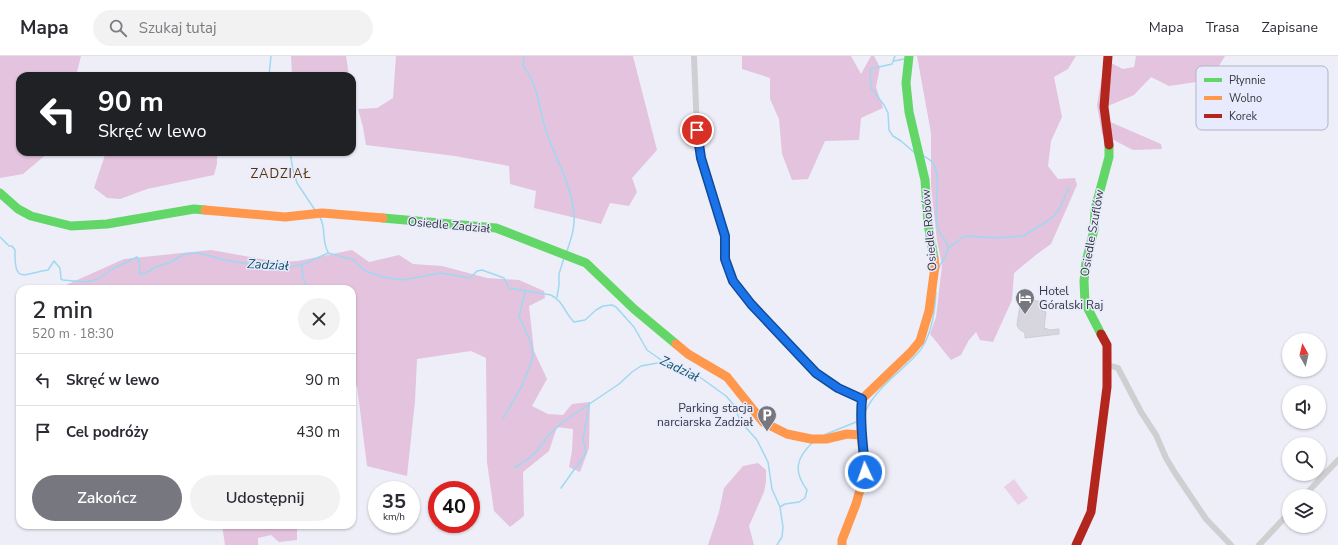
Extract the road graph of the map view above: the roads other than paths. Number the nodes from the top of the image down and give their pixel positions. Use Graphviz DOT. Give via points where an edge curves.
graph roads {
  1 [pos="694,56"];
  2 [pos="909,56"];
  3 [pos="1108,56"];
  4 [pos="0,193"];
  5 [pos="1108,365"];
  6 [pos="862,399"];
  7 [pos="861,435"];
  8 [pos="1338,460"];
  9 [pos="1311,489"];
  10 [pos="1282,520"];
  11 [pos="842,545"];
  12 [pos="1076,545"];
  13 [pos="1231,545"];
  14 [pos="1259,545"];
  1 -- 6 [label="street" via="697,130 701,158 725,236 725,259 733,281 751,304 816,373 838,388"];
  2 -- 6 [label="street, Osiedle Robów" via="906,82 909,112 925,180 928,224 935,266 929,311 920,341"];
  3 -- 5 [label="street, Osiedle Szuflów" via="1104,107 1109,156 1095,209 1094,230 1084,281 1085,303 1107,345"];
  4 -- 7 [label="street, Osiedle Zadział" via="18,209 31,216 71,226 107,224 194,209 285,217 322,213 496,228 586,263 634,309 688,354 727,377 764,422 787,434 811,440 842,434"];
  5 -- 12 [label="street, Osiedle Szuflów" via="1091,512"];
  5 -- 13 [label="street" via="1118,368 1174,473 1206,519"];
  6 -- 7 [label="street"];
  7 -- 11 [label="street" via="865,472"];
  8 -- 9 [label="street"];
  10 -- 14 [label="street"];
}
